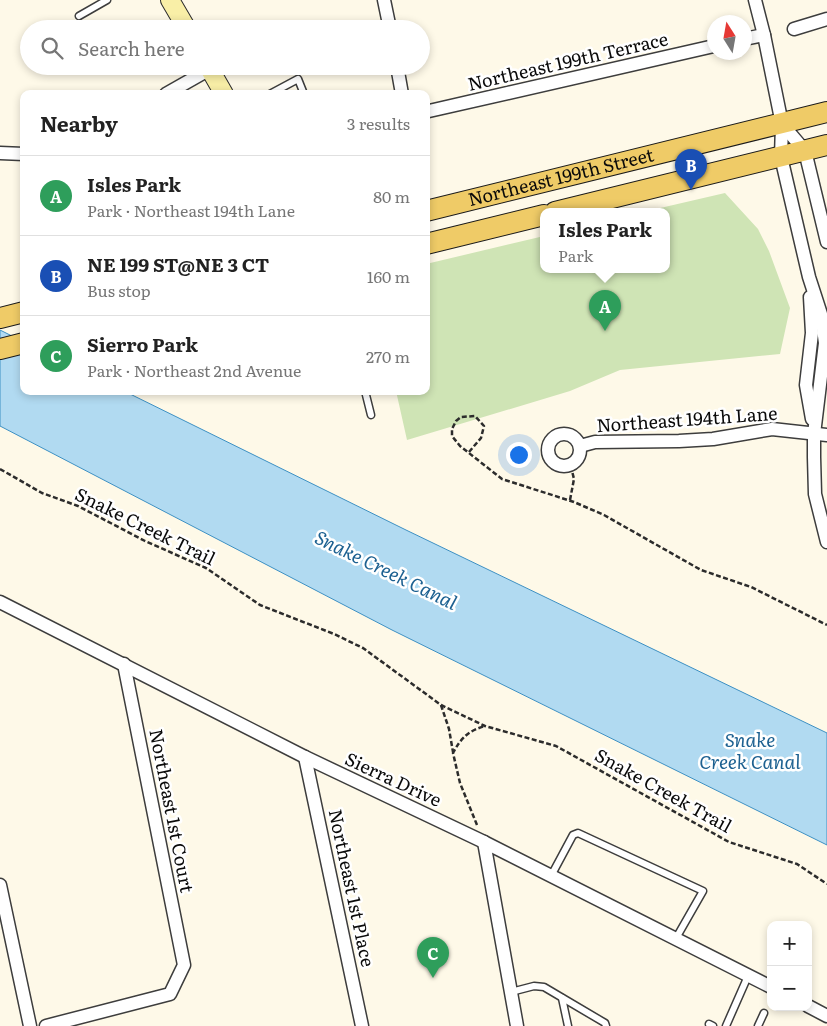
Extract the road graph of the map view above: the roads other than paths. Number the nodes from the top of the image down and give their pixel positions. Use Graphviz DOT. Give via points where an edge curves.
graph roads {
  1 [pos="107,0"];
  2 [pos="170,0"];
  3 [pos="384,0"];
  4 [pos="755,0"];
  5 [pos="79,16"];
  6 [pos="827,19"];
  7 [pos="182,20"];
  8 [pos="388,20"];
  9 [pos="794,29"];
  10 [pos="764,35"];
  11 [pos="752,37"];
  12 [pos="707,48"];
  13 [pos="196,75"];
  14 [pos="213,75"];
  15 [pos="399,75"];
  16 [pos="172,90"];
  17 [pos="222,90"];
  18 [pos="277,90"];
  19 [pos="302,90"];
  20 [pos="401,90"];
  21 [pos="430,111"];
  22 [pos="827,112"];
  23 [pos="782,124"];
  24 [pos="827,145"];
  25 [pos="805,151"];
  26 [pos="0,153"];
  27 [pos="20,154"];
  28 [pos="781,157"];
  29 [pos="571,208"];
  30 [pos="430,211"];
  31 [pos="540,216"];
  32 [pos="827,242"];
  33 [pos="430,243"];
  34 [pos="809,278"];
  35 [pos="20,313"];
  36 [pos="0,318"];
  37 [pos="20,344"];
  38 [pos="826,344"];
  39 [pos="0,349"];
  40 [pos="366,395"];
  41 [pos="371,415"];
  42 [pos="814,434"];
  43 [pos="827,435"];
  44 [pos="580,446"];
  45 [pos="827,542"];
  46 [pos="0,602"];
  47 [pos="124,664"];
  48 [pos="305,757"];
  49 [pos="484,842"];
  50 [pos="550,876"];
  51 [pos="0,885"];
  52 [pos="676,940"];
  53 [pos="748,976"];
  54 [pos="767,985"];
  55 [pos="511,992"];
  56 [pos="562,998"];
  57 [pos="812,1008"];
  58 [pos="764,1013"];
  59 [pos="827,1016"];
  60 [pos="30,1026"];
  61 [pos="46,1026"];
  62 [pos="362,1026"];
  63 [pos="517,1026"];
  64 [pos="568,1026"];
  65 [pos="606,1026"];
  66 [pos="726,1026"];
  67 [pos="758,1026"];
  1 -- 5 [label="lane"];
  2 -- 7 [label="street"];
  3 -- 8 [label="street"];
  4 -- 10 [label="street"];
  6 -- 9 [label="street"];
  10 -- 11 [label="street"];
  10 -- 23 [label="street"];
  12 -- 21 [label="street, Northeast 199th Terrace"];
  13 -- 16 [label="street"];
  14 -- 17 [label="street"];
  15 -- 20 [label="street"];
  18 -- 19 [label="lane" via="298,79"];
  22 -- 23 [label="main road, Northeast 199th Street"];
  23 -- 25 [label="street"];
  23 -- 28 [label="street"];
  23 -- 30 [label="main road, Northeast 199th Street"];
  24 -- 25 [label="main road, Northeast 199th Street"];
  25 -- 28 [label="main road, Northeast 199th Street"];
  25 -- 32 [label="street"];
  26 -- 27 [label="street"];
  28 -- 29 [label="main road, Northeast 199th Street"];
  28 -- 34 [label="street"];
  31 -- 33 [label="main road, Northeast 199th Street"];
  34 -- 38 [label="street" via="821,314"];
  34 -- 42 [label="street" via="812,333 806,385"];
  35 -- 36 [label="main road"];
  37 -- 39 [label="main road"];
  38 -- 42 [label="street"];
  40 -- 41 [label="lane"];
  42 -- 43 [label="street, Northeast 194th Lane"];
  42 -- 44 [label="street, Northeast 194th Lane" via="772,429 713,439 595,442"];
  42 -- 45 [label="street" via="815,494"];
  46 -- 47 [label="street, Sierra Drive"];
  47 -- 48 [label="street, Sierra Drive"];
  47 -- 61 [label="street, Northeast 1st Court" via="184,966 170,994"];
  48 -- 49 [label="street, Sierra Drive"];
  48 -- 62 [label="street, Northeast 1st Place"];
  49 -- 50 [label="street, Sierra Drive"];
  49 -- 55 [label="street"];
  50 -- 52 [label="street, Sierra Drive"];
  50 -- 52 [label="lane" via="572,835 578,833 703,891"];
  51 -- 60 [label="street"];
  52 -- 53 [label="street, Sierra Drive"];
  53 -- 54 [label="street, Sierra Drive"];
  53 -- 66 [label="lane"];
  55 -- 56 [label="lane" via="544,987"];
  55 -- 63 [label="street"];
  56 -- 64 [label="lane"];
  56 -- 65 [label="lane"];
  57 -- 59 [label="street"];
  58 -- 67 [label="lane"];
}
